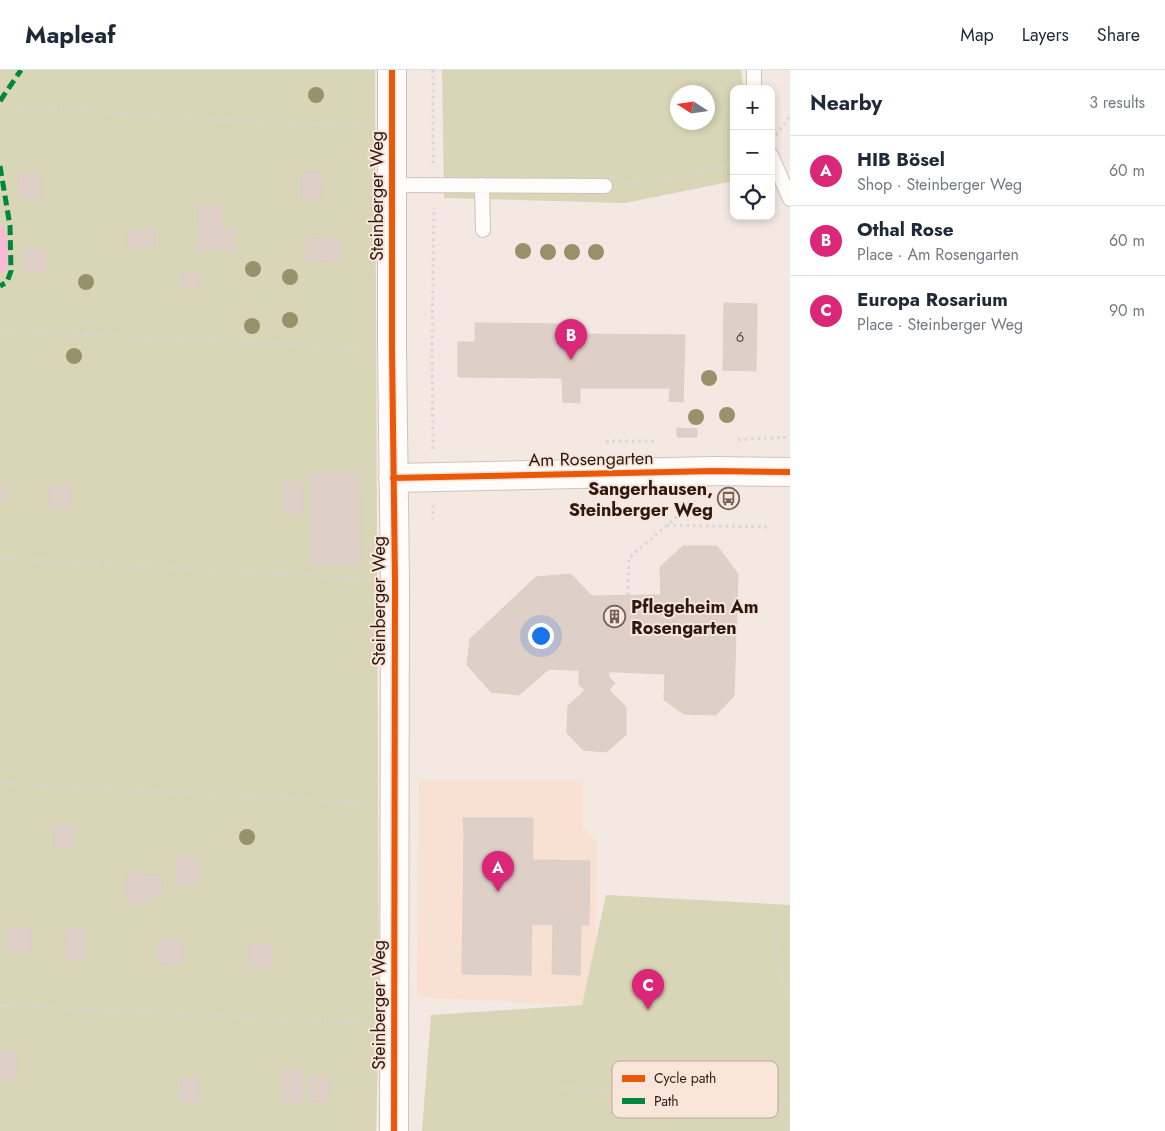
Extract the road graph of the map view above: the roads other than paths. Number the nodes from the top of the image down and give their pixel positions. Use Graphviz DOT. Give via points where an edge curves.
graph roads {
  1 [pos="392,70"];
  2 [pos="754,70"];
  3 [pos="754,85"];
  4 [pos="775,164"];
  5 [pos="392,185"];
  6 [pos="482,185"];
  7 [pos="605,186"];
  8 [pos="790,199"];
  9 [pos="483,230"];
  10 [pos="790,472"];
  11 [pos="393,478"];
  12 [pos="394,1131"];
  1 -- 5 [label="street, Steinberger Weg"];
  2 -- 3 [label="lane"];
  4 -- 8 [label="lane"];
  5 -- 6 [label="lane"];
  5 -- 11 [label="street, Steinberger Weg"];
  6 -- 7 [label="lane"];
  6 -- 9 [label="lane"];
  10 -- 11 [label="street, Am Rosengarten"];
  11 -- 12 [label="street, Steinberger Weg"];
}
